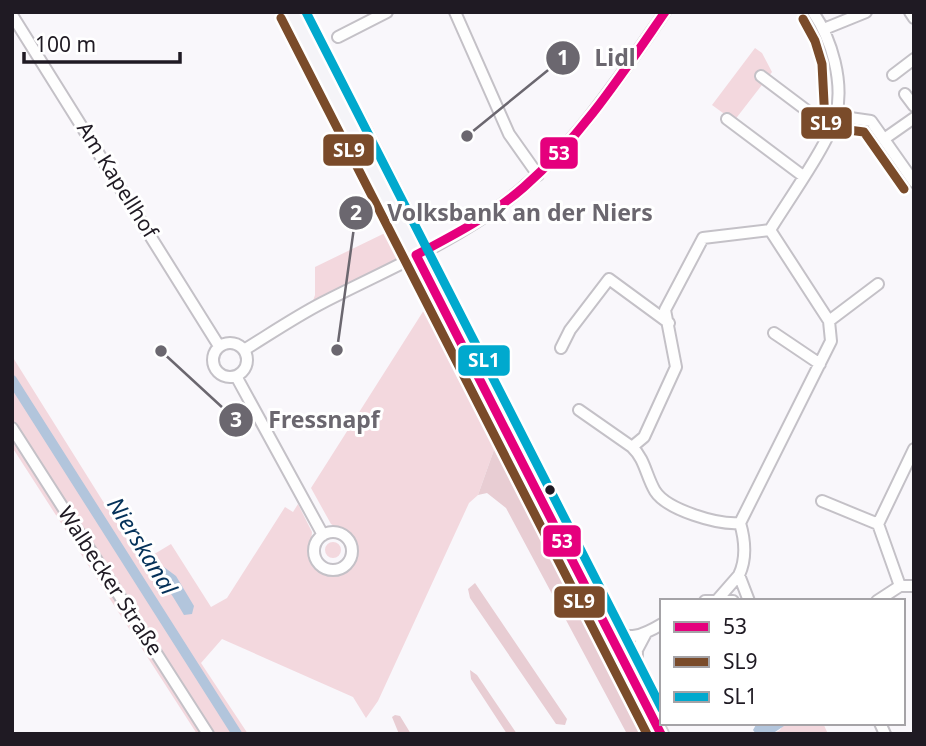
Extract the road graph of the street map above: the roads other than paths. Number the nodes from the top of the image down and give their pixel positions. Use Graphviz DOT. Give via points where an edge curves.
graph roads {
  1 [pos="292,12"];
  2 [pos="387,12"];
  3 [pos="455,12"];
  4 [pos="665,12"];
  5 [pos="813,12"];
  6 [pos="866,12"];
  7 [pos="910,12"];
  8 [pos="12,15"];
  9 [pos="914,18"];
  10 [pos="824,29"];
  11 [pos="338,37"];
  12 [pos="914,59"];
  13 [pos="894,75"];
  14 [pos="761,76"];
  15 [pos="905,94"];
  16 [pos="914,106"];
  17 [pos="836,116"];
  18 [pos="914,118"];
  19 [pos="727,119"];
  20 [pos="830,128"];
  21 [pos="884,139"];
  22 [pos="538,175"];
  23 [pos="803,176"];
  24 [pos="914,182"];
  25 [pos="770,230"];
  26 [pos="416,255"];
  27 [pos="878,284"];
  28 [pos="829,321"];
  29 [pos="668,323"];
  30 [pos="774,333"];
  31 [pos="219,346"];
  32 [pos="561,348"];
  33 [pos="244,350"];
  34 [pos="820,364"];
  35 [pos="236,376"];
  36 [pos="579,410"];
  37 [pos="12,428"];
  38 [pos="632,447"];
  39 [pos="914,449"];
  40 [pos="822,501"];
  41 [pos="740,523"];
  42 [pos="878,524"];
  43 [pos="323,535"];
  44 [pos="739,575"];
  45 [pos="900,586"];
  46 [pos="914,586"];
  47 [pos="718,599"];
  48 [pos="748,599"];
  49 [pos="880,599"];
  50 [pos="660,625"];
  51 [pos="607,628"];
  52 [pos="646,633"];
  53 [pos="636,684"];
  54 [pos="208,734"];
  55 [pos="661,734"];
  1 -- 26 [label="main road"];
  2 -- 11 [label="street"];
  3 -- 22 [label="street" via="509,134"];
  4 -- 22 [label="street"];
  5 -- 10 [label="street"];
  6 -- 10 [label="street"];
  7 -- 9 [label="street"];
  8 -- 31 [label="street, Am Kapellhof"];
  10 -- 17 [label="street" via="837,73"];
  12 -- 13 [label="street"];
  14 -- 20 [label="street"];
  15 -- 16 [label="street"];
  17 -- 20 [label="street"];
  17 -- 21 [label="street" via="871,121"];
  18 -- 21 [label="street"];
  19 -- 23 [label="street"];
  20 -- 23 [label="street"];
  21 -- 24 [label="street"];
  22 -- 26 [label="street" via="496,209"];
  23 -- 25 [label="street"];
  25 -- 28 [label="street"];
  25 -- 29 [label="street" via="704,238 665,310"];
  26 -- 33 [label="street" via="320,304"];
  26 -- 51 [label="main road"];
  27 -- 28 [label="street"];
  28 -- 34 [label="street" via="831,341"];
  29 -- 32 [label="street" via="610,279"];
  29 -- 38 [label="street" via="676,367 644,438"];
  30 -- 34 [label="street"];
  31 -- 33 [label="street" via="233,342"];
  31 -- 35 [label="street, Am Kapellhof" via="213,356 214,368 223,376"];
  33 -- 35 [label="street" via="247,362"];
  34 -- 41 [label="street"];
  35 -- 43 [label="street, Am Kapellhof"];
  36 -- 38 [label="street"];
  37 -- 54 [label="street, Walbecker Straße"];
  38 -- 41 [label="street" via="640,454 661,500 699,518"];
  39 -- 42 [label="street"];
  40 -- 42 [label="street"];
  41 -- 44 [label="street" via="745,540"];
  42 -- 45 [label="street"];
  44 -- 47 [label="street"];
  44 -- 48 [label="street"];
  45 -- 46 [label="street"];
  45 -- 49 [label="street"];
  50 -- 52 [label="street"];
  51 -- 52 [label="street" via="624,637"];
  51 -- 53 [label="main road"];
  52 -- 53 [label="street" via="637,650"];
  53 -- 55 [label="main road"];
}
